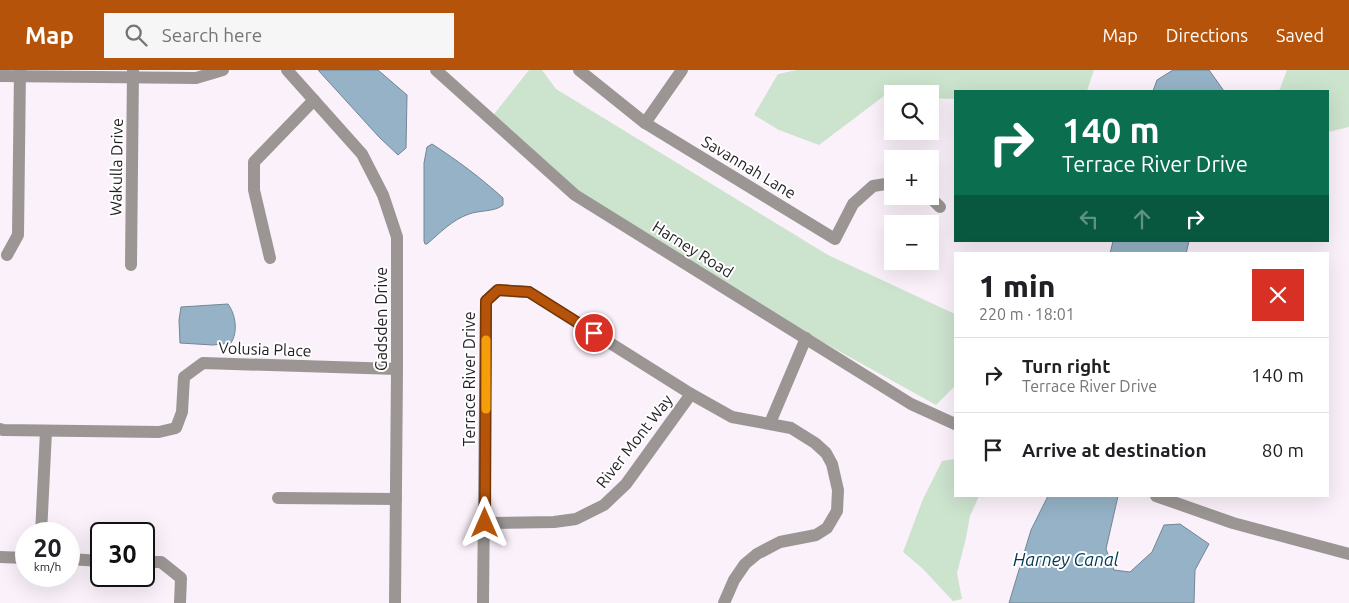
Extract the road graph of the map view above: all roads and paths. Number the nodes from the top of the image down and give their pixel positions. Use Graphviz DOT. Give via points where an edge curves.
graph roads {
  1 [pos="223,70"];
  2 [pos="287,70"];
  3 [pos="436,70"];
  4 [pos="579,70"];
  5 [pos="682,70"];
  6 [pos="20,73"];
  7 [pos="133,74"];
  8 [pos="0,76"];
  9 [pos="314,100"];
  10 [pos="645,123"];
  11 [pos="884,184"];
  12 [pos="8,255"];
  13 [pos="270,258"];
  14 [pos="131,265"];
  15 [pos="806,338"];
  16 [pos="397,369"];
  17 [pos="691,394"];
  18 [pos="770,423"];
  19 [pos="954,424"];
  20 [pos="0,429"];
  21 [pos="46,431"];
  22 [pos="1159,497"];
  23 [pos="278,498"];
  24 [pos="396,499"];
  25 [pos="42,522"];
  26 [pos="485,523"];
  27 [pos="1349,554"];
  28 [pos="0,557"];
  29 [pos="15,558"];
  30 [pos="155,562"];
  31 [pos="180,603"];
  32 [pos="396,603"];
  33 [pos="484,603"];
  34 [pos="724,603"];
  1 -- 7 [label="street" via="196,78"];
  2 -- 9 [label="street, Gadsden Drive"];
  3 -- 15 [label="street, Harney Road" via="575,195"];
  4 -- 10 [label="street, Savannah Lane"];
  5 -- 10 [label="street"];
  6 -- 7 [label="street"];
  6 -- 8 [label="street"];
  6 -- 12 [label="street" via="18,235"];
  7 -- 14 [label="street, Wakulla Drive"];
  9 -- 13 [label="street" via="254,162 254,190"];
  9 -- 16 [label="street, Gadsden Drive" via="362,154 383,195 394,228"];
  10 -- 11 [label="street, Savannah Lane" via="835,239 853,204 873,186"];
  15 -- 18 [label="street"];
  15 -- 19 [label="street, Harney Road" via="911,404"];
  16 -- 21 [label="street, Volusia Place" via="203,363 184,377 182,412 176,428 159,432"];
  16 -- 24 [label="street, Gadsden Drive"];
  17 -- 18 [label="street, Terrace River Drive" via="732,417"];
  17 -- 26 [label="street, River Mont Way" via="626,484 604,505 576,520"];
  17 -- 26 [label="street, Terrace River Drive" via="529,292 498,290 486,301"];
  18 -- 34 [label="street, Terrace River Drive" via="791,428 826,453 838,490 837,511 828,528 816,535 780,542 745,564"];
  20 -- 21 [label="street, Volusia Place"];
  21 -- 25 [label="street"];
  22 -- 27 [label="street" via="1233,523"];
  23 -- 24 [label="street"];
  24 -- 32 [label="street, Gadsden Drive"];
  26 -- 33 [label="street, Terrace River Drive"];
  28 -- 29 [label="street"];
  30 -- 31 [label="street" via="161,562 181,578"];
}
